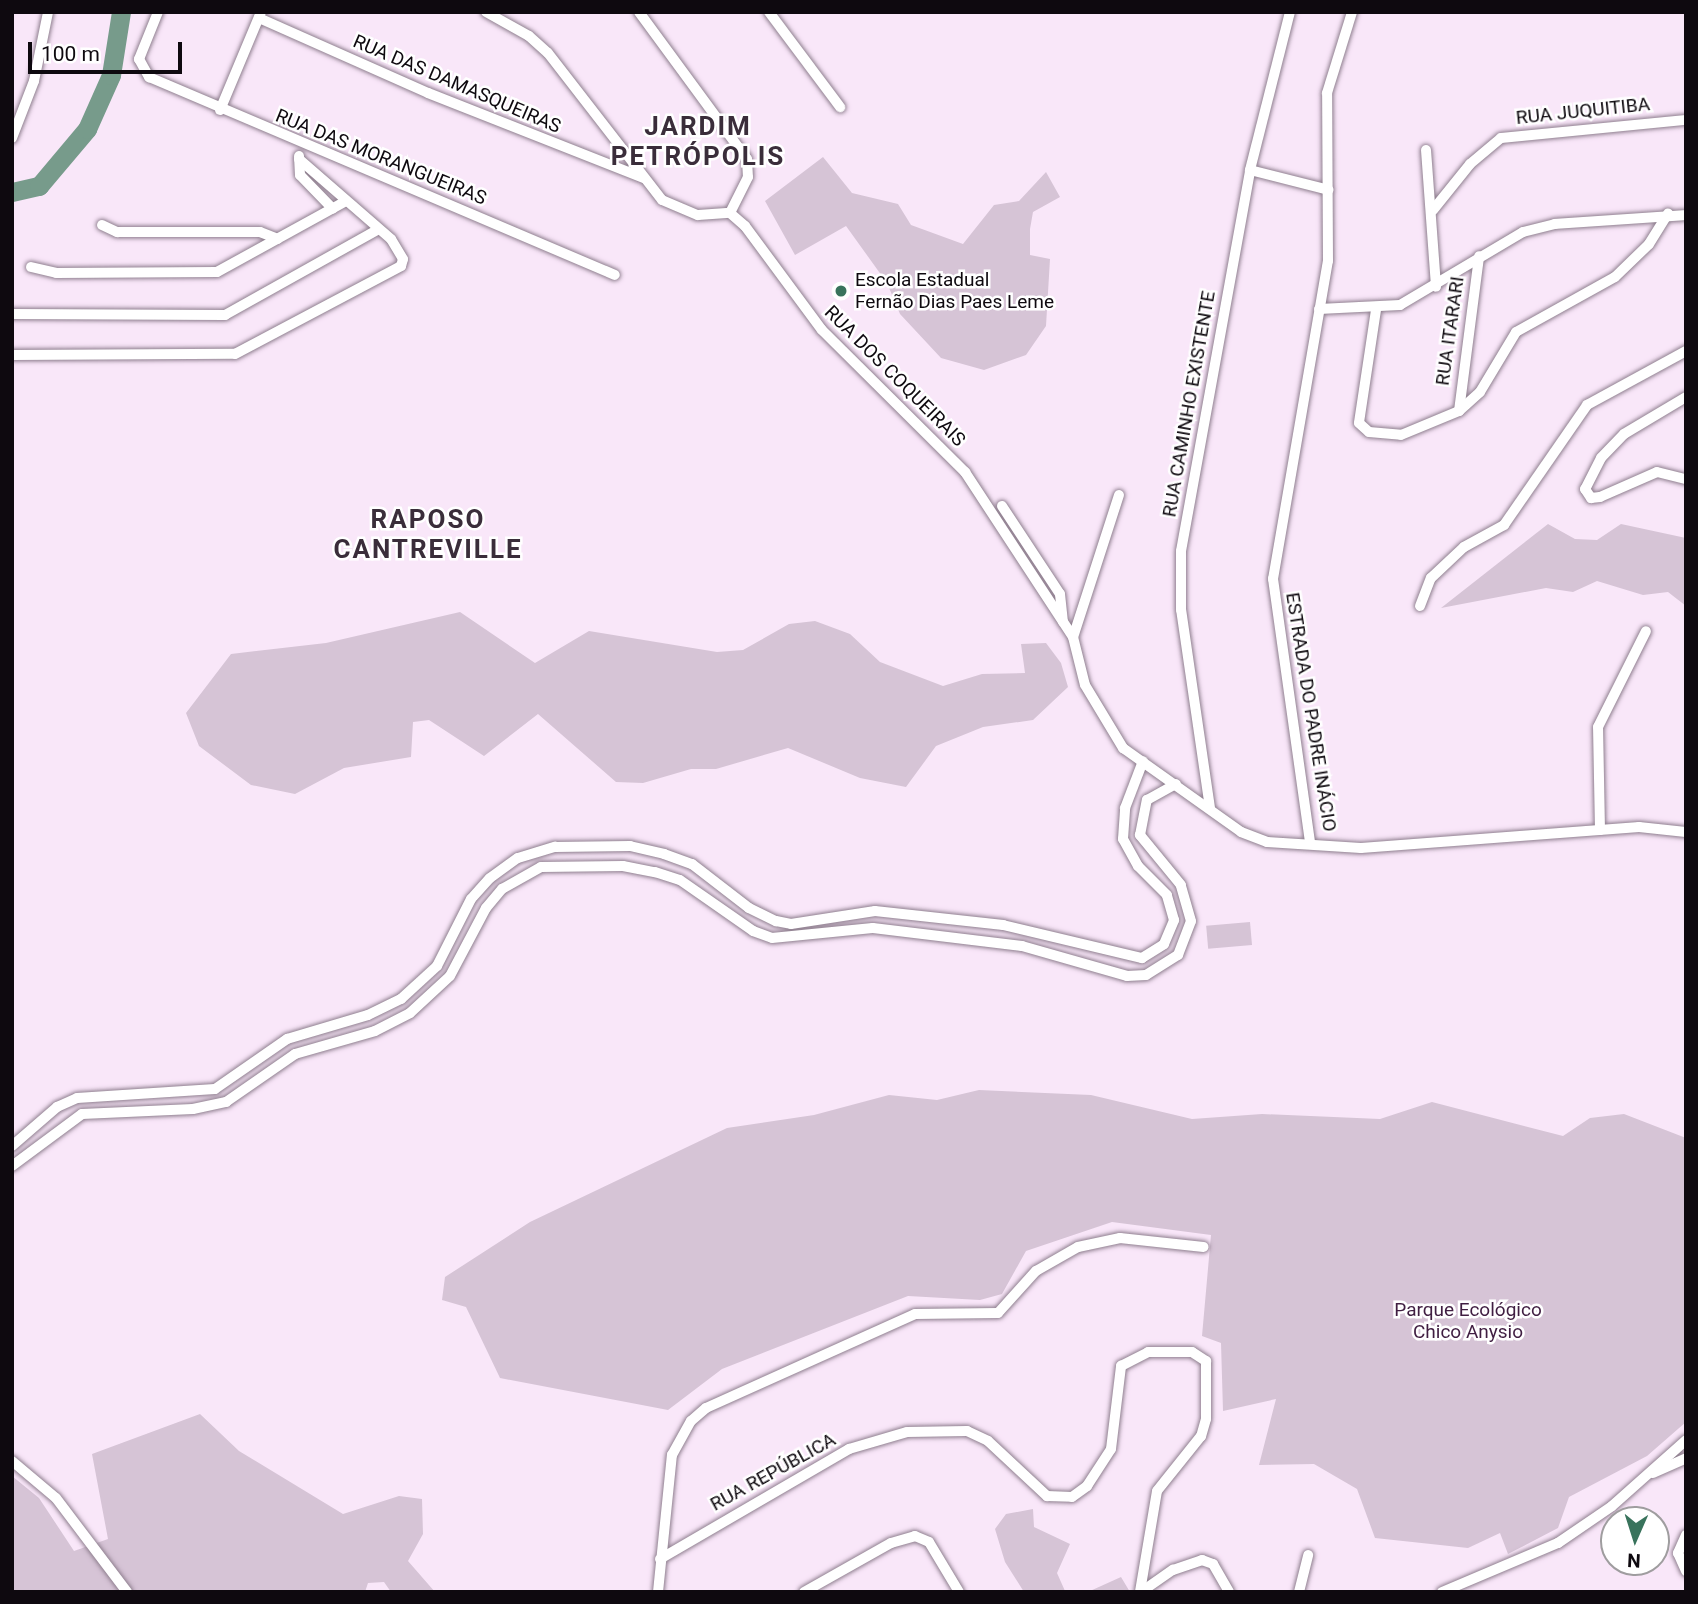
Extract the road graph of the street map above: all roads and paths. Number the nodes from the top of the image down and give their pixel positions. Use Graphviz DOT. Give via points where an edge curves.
graph roads {
  1 [pos="48,12"];
  2 [pos="158,12"];
  3 [pos="486,12"];
  4 [pos="639,12"];
  5 [pos="769,12"];
  6 [pos="1290,12"];
  7 [pos="1352,12"];
  8 [pos="260,15"];
  9 [pos="840,107"];
  10 [pos="220,110"];
  11 [pos="1686,120"];
  12 [pos="12,138"];
  13 [pos="299,142"];
  14 [pos="1426,150"];
  15 [pos="299,159"];
  16 [pos="1250,170"];
  17 [pos="644,178"];
  18 [pos="326,181"];
  19 [pos="1329,190"];
  20 [pos="317,191"];
  21 [pos="346,201"];
  22 [pos="333,209"];
  23 [pos="1433,210"];
  24 [pos="730,213"];
  25 [pos="1668,214"];
  26 [pos="1686,215"];
  27 [pos="102,225"];
  28 [pos="377,230"];
  29 [pos="278,239"];
  30 [pos="1479,256"];
  31 [pos="31,267"];
  32 [pos="615,275"];
  33 [pos="1436,287"];
  34 [pos="1319,309"];
  35 [pos="1376,310"];
  36 [pos="12,314"];
  37 [pos="1686,351"];
  38 [pos="12,355"];
  39 [pos="1686,397"];
  40 [pos="1459,411"];
  41 [pos="1686,479"];
  42 [pos="1119,495"];
  43 [pos="1002,506"];
  44 [pos="1420,606"];
  45 [pos="1063,622"];
  46 [pos="1646,631"];
  47 [pos="1073,637"];
  48 [pos="1143,761"];
  49 [pos="1138,779"];
  50 [pos="1175,784"];
  51 [pos="1157,792"];
  52 [pos="1210,807"];
  53 [pos="1600,830"];
  54 [pos="1686,832"];
  55 [pos="1310,842"];
  56 [pos="536,852"];
  57 [pos="541,867"];
  58 [pos="900,914"];
  59 [pos="1174,920"];
  60 [pos="1191,920"];
  61 [pos="898,932"];
  62 [pos="420,985"];
  63 [pos="432,997"];
  64 [pos="12,1146"];
  65 [pos="12,1166"];
  66 [pos="1204,1247"];
  67 [pos="1686,1440"];
  68 [pos="1686,1458"];
  69 [pos="12,1461"];
  70 [pos="1645,1477"];
  71 [pos="1686,1535"];
  72 [pos="1308,1555"];
  73 [pos="660,1559"];
  74 [pos="1686,1571"];
  75 [pos="127,1592"];
  76 [pos="657,1592"];
  77 [pos="804,1592"];
  78 [pos="959,1592"];
  79 [pos="1140,1592"];
  80 [pos="1229,1592"];
  81 [pos="1299,1592"];
  82 [pos="1442,1592"];
  1 -- 12 [label="street" via="34,81"];
  2 -- 10 [label="street, RUA DAS MORANGUEIRAS" via="139,65 149,78"];
  3 -- 17 [label="street" via="529,36 548,53"];
  4 -- 24 [label="street" via="747,159 748,177"];
  5 -- 9 [label="street"];
  6 -- 16 [label="street, RUA CAMINHO EXISTENTE"];
  7 -- 19 [label="street, ESTRADA DO PADRE INÁCIO" via="1327,93"];
  8 -- 10 [label="street"];
  8 -- 17 [label="street, RUA DAS DAMASQUEIRAS" via="428,93"];
  10 -- 13 [label="street, RUA DAS MORANGUEIRAS"];
  11 -- 23 [label="street, RUA JUQUITIBA" via="1501,138 1469,164"];
  13 -- 15 [label="street"];
  13 -- 32 [label="street, RUA DAS MORANGUEIRAS"];
  14 -- 23 [label="street"];
  15 -- 18 [label="street"];
  15 -- 20 [label="street" via="300,175"];
  16 -- 19 [label="street"];
  16 -- 52 [label="street, RUA CAMINHO EXISTENTE" via="1181,551 1181,610"];
  17 -- 24 [label="street" via="679,212"];
  18 -- 20 [label="street"];
  18 -- 21 [label="street"];
  19 -- 34 [label="street, ESTRADA DO PADRE INÁCIO" via="1331,225"];
  20 -- 22 [label="street"];
  21 -- 22 [label="street"];
  21 -- 28 [label="street" via="355,204"];
  22 -- 29 [label="street"];
  23 -- 33 [label="street"];
  24 -- 45 [label="street, RUA DOS COQUEIRAIS" via="761,245 822,330 965,472"];
  25 -- 26 [label="street"];
  25 -- 30 [label="street" via="1555,225 1500,242"];
  25 -- 40 [label="street" via="1649,244 1615,277 1516,332 1480,392"];
  27 -- 29 [label="street" via="117,232 260,232"];
  28 -- 36 [label="street" via="225,314"];
  28 -- 38 [label="street" via="391,239 403,259 401,267 247,350 223,356"];
  29 -- 31 [label="street" via="208,273 47,273"];
  30 -- 33 [label="street"];
  30 -- 40 [label="street, RUA ITARARI"];
  33 -- 35 [label="street"];
  34 -- 35 [label="street"];
  34 -- 55 [label="street, ESTRADA DO PADRE INÁCIO" via="1273,579"];
  35 -- 40 [label="street" via="1359,423 1369,432 1401,435"];
  37 -- 44 [label="street" via="1587,405 1504,525 1464,547 1431,578"];
  39 -- 41 [label="street" via="1642,421 1601,458 1586,484 1591,498 1657,472"];
  42 -- 47 [label="street"];
  43 -- 45 [label="street" via="1065,603"];
  45 -- 47 [label="street, RUA DOS COQUEIRAIS"];
  46 -- 53 [label="street" via="1598,727"];
  47 -- 48 [label="street, RUA DOS COQUEIRAIS" via="1096,710 1124,748"];
  48 -- 49 [label="street"];
  48 -- 50 [label="street, RUA DOS COQUEIRAIS"];
  49 -- 51 [label="street"];
  49 -- 59 [label="street" via="1125,808 1123,839 1138,866 1167,895"];
  50 -- 51 [label="street"];
  50 -- 52 [label="street, RUA DOS COQUEIRAIS"];
  51 -- 60 [label="street" via="1141,814 1140,835 1181,885"];
  52 -- 55 [label="street, RUA DOS COQUEIRAIS" via="1241,832 1267,842"];
  53 -- 54 [label="street, ESTRADA DO PADRE INÁCIO" via="1662,826"];
  53 -- 55 [label="street, ESTRADA DO PADRE INÁCIO" via="1432,845"];
  56 -- 57 [label="street"];
  56 -- 58 [label="street" via="586,845 664,854 692,864 760,916 791,924 875,911"];
  56 -- 62 [label="street" via="505,865 471,900 453,939"];
  57 -- 61 [label="street" via="623,866 655,872 680,880 753,931 772,938 869,928"];
  57 -- 63 [label="street" via="502,889 486,908 468,947"];
  58 -- 59 [label="street" via="1003,925 1129,959 1142,958 1164,944"];
  58 -- 61 [label="street"];
  59 -- 60 [label="street"];
  60 -- 61 [label="street" via="1178,955 1146,975 1127,976 1022,946"];
  62 -- 63 [label="street"];
  62 -- 64 [label="street" via="368,1015 287,1039 215,1089 77,1098 57,1107"];
  63 -- 65 [label="street" via="374,1031 295,1054 226,1102 193,1109 82,1114"];
  66 -- 73 [label="street" via="1119,1238 1079,1247 1035,1271 998,1313 915,1314 706,1408 691,1421 672,1455"];
  67 -- 70 [label="street"];
  68 -- 70 [label="street"];
  69 -- 75 [label="street" via="55,1498"];
  70 -- 82 [label="street" via="1558,1543"];
  71 -- 74 [label="street" via="1678,1553"];
  72 -- 81 [label="street"];
  73 -- 76 [label="street"];
  73 -- 79 [label="street, RUA REPÚBLICA" via="849,1449 907,1432 967,1431 988,1441 1047,1496 1072,1497 1087,1486 1111,1449 1121,1366 1168,1349 1202,1356 1209,1389 1206,1419 1201,1436 1157,1491"];
  77 -- 78 [label="street" via="891,1543 915,1536 929,1542"];
  79 -- 80 [label="street" via="1173,1570 1202,1560 1213,1564"];
}
